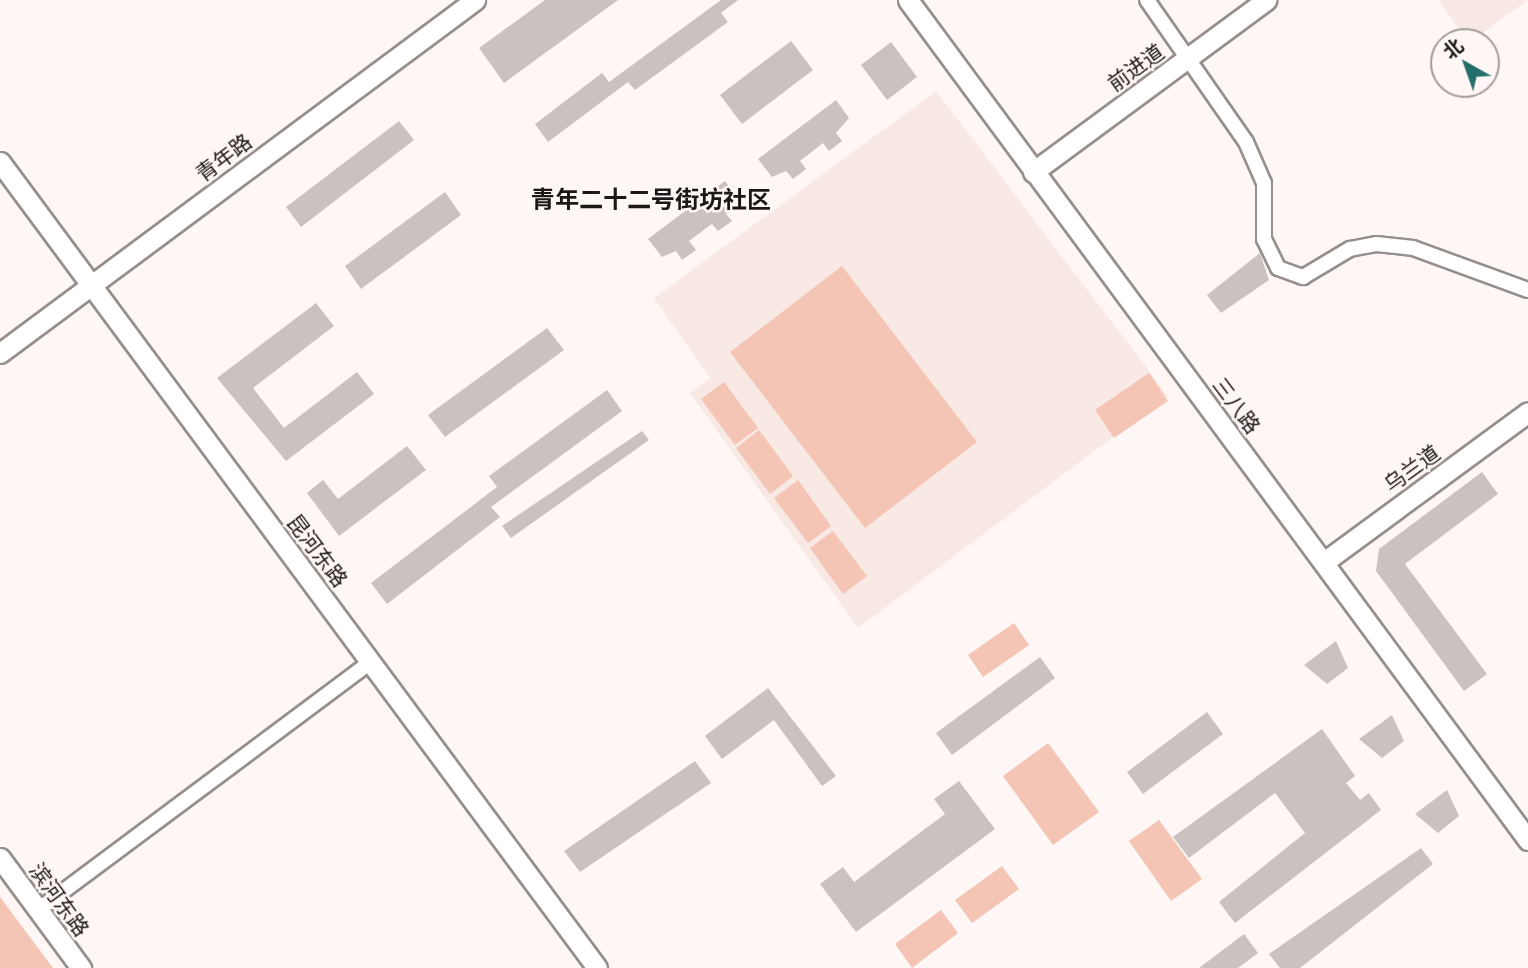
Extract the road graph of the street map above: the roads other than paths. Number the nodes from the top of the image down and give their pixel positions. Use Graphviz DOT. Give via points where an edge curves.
graph roads {
  1 [pos="475,0"];
  2 [pos="908,0"];
  3 [pos="1147,0"];
  4 [pos="1266,0"];
  5 [pos="1188,58"];
  6 [pos="0,162"];
  7 [pos="1033,172"];
  8 [pos="90,285"];
  9 [pos="1528,290"];
  10 [pos="0,353"];
  11 [pos="1528,412"];
  12 [pos="1324,562"];
  13 [pos="371,662"];
  14 [pos="1528,840"];
  15 [pos="0,858"];
  16 [pos="38,910"];
  17 [pos="81,968"];
  18 [pos="597,968"];
  1 -- 8 [label="street, 青年路"];
  2 -- 7 [label="street, 三八路"];
  3 -- 5 [label="street"];
  4 -- 5 [label="street, 前进道"];
  5 -- 7 [label="street, 前进道"];
  5 -- 9 [label="street" via="1246,142 1264,183 1264,239 1278,268 1303,277 1350,249 1376,244 1413,248"];
  6 -- 8 [label="street, 昆河东路"];
  7 -- 12 [label="street, 三八路"];
  8 -- 10 [label="street, 青年路"];
  8 -- 13 [label="street, 昆河东路"];
  11 -- 12 [label="street, 乌兰道"];
  12 -- 14 [label="street, 三八路"];
  13 -- 16 [label="street"];
  13 -- 18 [label="street, 昆河东路"];
  15 -- 16 [label="street, 滨河东路"];
  16 -- 17 [label="street, 滨河东路"];
}
